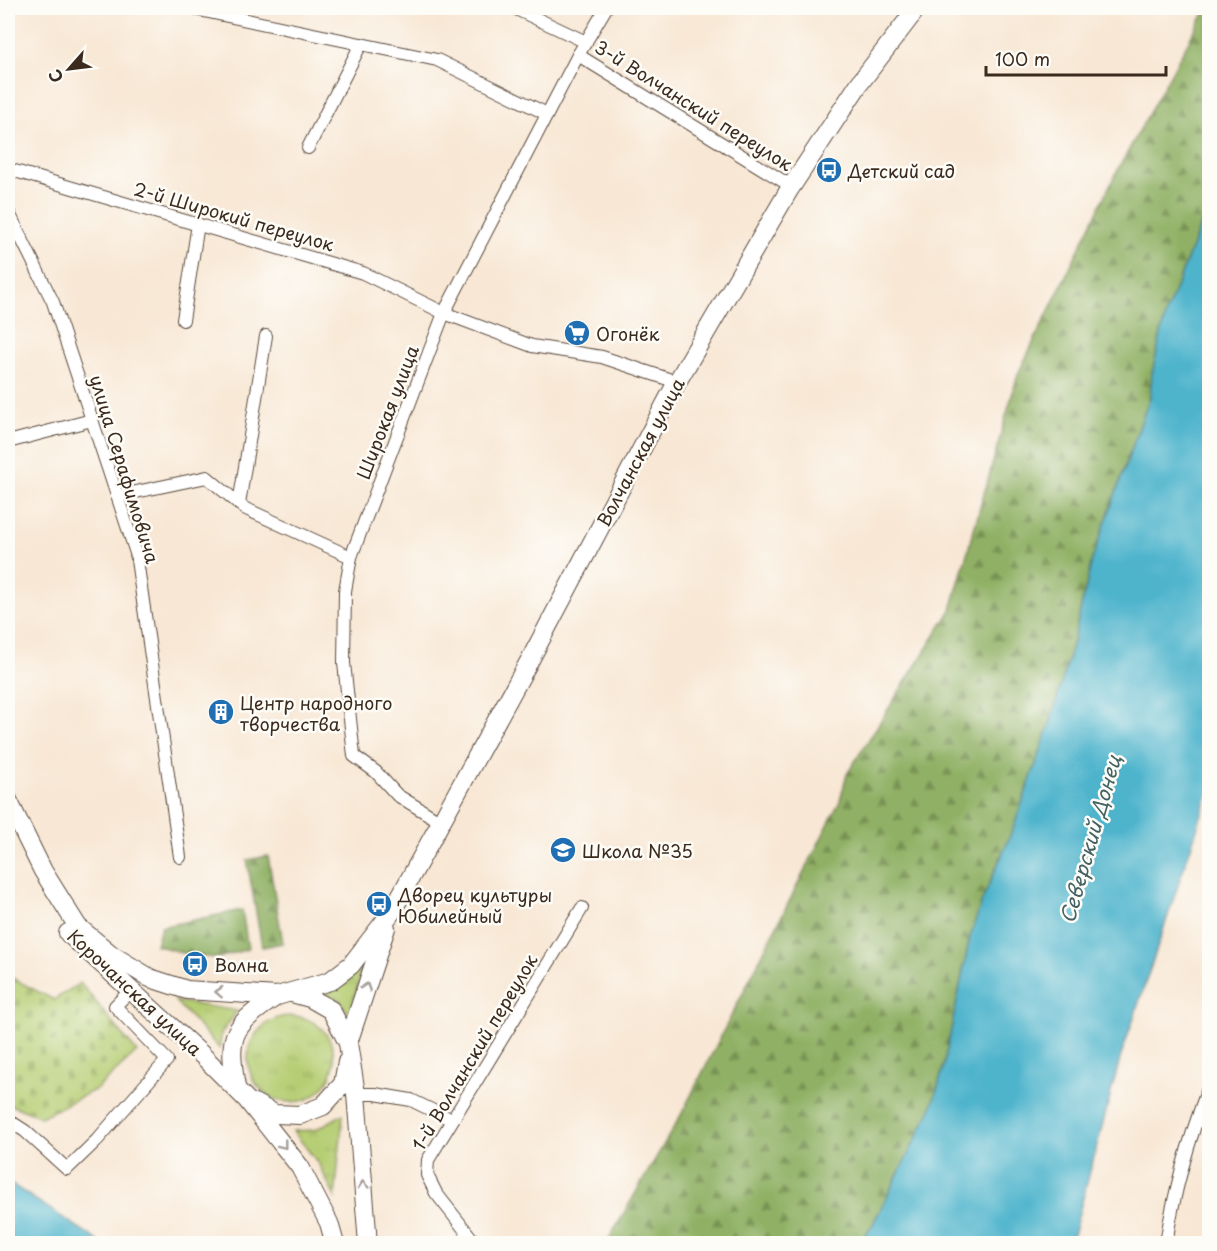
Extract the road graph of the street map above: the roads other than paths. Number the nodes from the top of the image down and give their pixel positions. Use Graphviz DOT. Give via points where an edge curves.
graph roads {
  1 [pos="514,8"];
  2 [pos="606,8"];
  3 [pos="917,8"];
  4 [pos="199,10"];
  5 [pos="586,42"];
  6 [pos="360,44"];
  7 [pos="578,55"];
  8 [pos="547,114"];
  9 [pos="308,148"];
  10 [pos="8,169"];
  11 [pos="791,186"];
  12 [pos="8,211"];
  13 [pos="198,224"];
  14 [pos="444,313"];
  15 [pos="183,320"];
  16 [pos="266,336"];
  17 [pos="677,382"];
  18 [pos="92,420"];
  19 [pos="8,442"];
  20 [pos="117,496"];
  21 [pos="239,504"];
  22 [pos="351,557"];
  23 [pos="8,800"];
  24 [pos="441,822"];
  25 [pos="8,828"];
  26 [pos="180,857"];
  27 [pos="582,908"];
  28 [pos="391,913"];
  29 [pos="131,990"];
  30 [pos="285,995"];
  31 [pos="348,1048"];
  32 [pos="1209,1083"];
  33 [pos="241,1094"];
  34 [pos="356,1094"];
  35 [pos="323,1106"];
  36 [pos="8,1120"];
  37 [pos="452,1120"];
  38 [pos="335,1244"];
  39 [pos="368,1244"];
  40 [pos="476,1244"];
  41 [pos="1166,1244"];
  1 -- 5 [label="street, 3-й Волчанский переулок"];
  2 -- 5 [label="street, Широкая улица"];
  3 -- 11 [label="main road, Волчанская улица" via="859,84"];
  4 -- 6 [label="street"];
  5 -- 7 [label="street, Широкая улица"];
  6 -- 8 [label="street" via="437,60"];
  6 -- 9 [label="street"];
  7 -- 8 [label="street, Широкая улица"];
  7 -- 11 [label="street, 3-й Волчанский переулок"];
  8 -- 14 [label="street, Широкая улица"];
  10 -- 13 [label="street, 2-й Широкий переулок"];
  11 -- 17 [label="main road, Волчанская улица"];
  12 -- 18 [label="street, улица Серафимовича" via="53,302"];
  13 -- 14 [label="street, 2-й Широкий переулок" via="363,273"];
  13 -- 15 [label="street"];
  14 -- 17 [label="street, 2-й Широкий переулок" via="532,346 602,357"];
  14 -- 22 [label="street, Широкая улица"];
  16 -- 21 [label="street"];
  17 -- 24 [label="main road, Волчанская улица"];
  18 -- 19 [label="street"];
  18 -- 20 [label="street, улица Серафимовича"];
  20 -- 21 [label="street" via="207,477"];
  20 -- 26 [label="street, улица Серафимовича" via="135,553"];
  21 -- 22 [label="street"];
  22 -- 24 [label="street, Широкая улица" via="345,591 344,663 354,756 397,795"];
  30 -- 23 [label="main road, Корочанская улица, one-way" via="187,990 150,978 112,955 78,927 43,871"];
  24 -- 28 [label="main road, Волчанская улица"];
  25 -- 29 [label="main road, Корочанская улица" via="34,880 69,934"];
  27 -- 37 [label="street, 1-й Волчанский переулок"];
  28 -- 30 [label="main road" via="351,965 330,981"];
  31 -- 28 [label="main road, one-way"];
  29 -- 33 [label="main road, Корочанская улица"];
  29 -- 36 [label="street" via="115,1006 167,1060 97,1140 67,1169"];
  30 -- 31 [label="main road" via="310,998 331,1010"];
  30 -- 33 [label="main road" via="252,1013 238,1029 232,1044"];
  31 -- 34 [label="main road"];
  31 -- 35 [label="main road" via="343,1084"];
  32 -- 41 [label="street" via="1190,1136"];
  33 -- 35 [label="main road" via="275,1114 300,1115"];
  33 -- 38 [label="main road, one-way" via="300,1167 329,1223"];
  34 -- 35 [label="main road"];
  34 -- 37 [label="street" via="411,1100"];
  39 -- 34 [label="main road, one-way"];
  37 -- 40 [label="street, 1-й Волчанский переулок" via="428,1160 427,1175 436,1193"];
}
